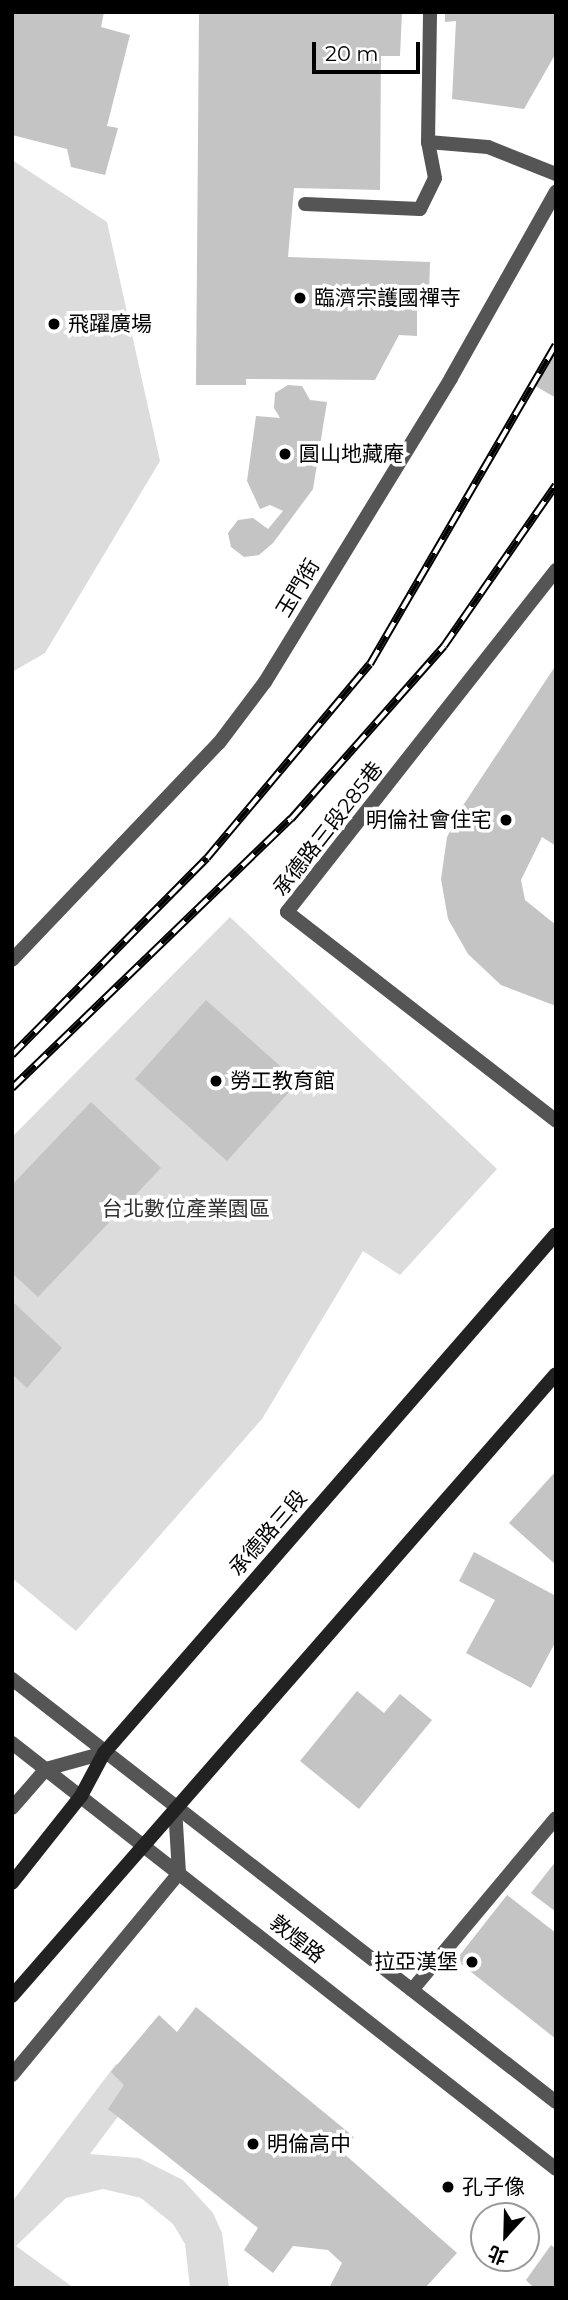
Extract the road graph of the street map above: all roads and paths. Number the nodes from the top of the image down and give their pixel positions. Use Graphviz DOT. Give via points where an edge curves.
graph roads {
  1 [pos="430,12"];
  2 [pos="428,142"];
  3 [pos="556,174"];
  4 [pos="556,192"];
  5 [pos="305,204"];
  6 [pos="556,570"];
  7 [pos="12,960"];
  8 [pos="556,1121"];
  9 [pos="556,1234"];
  10 [pos="556,1374"];
  11 [pos="12,1679"];
  12 [pos="12,1743"];
  13 [pos="104,1753"];
  14 [pos="46,1769"];
  15 [pos="81,1796"];
  16 [pos="12,1808"];
  17 [pos="175,1808"];
  18 [pos="555,1820"];
  19 [pos="143,1845"];
  20 [pos="179,1873"];
  21 [pos="12,1883"];
  22 [pos="412,1990"];
  23 [pos="12,1996"];
  24 [pos="12,2075"];
  25 [pos="556,2102"];
  26 [pos="556,2169"];
  1 -- 2 [label="street"];
  2 -- 3 [label="street" via="488,148"];
  2 -- 5 [label="street" via="435,178 420,209"];
  4 -- 7 [label="street, 玉門街" via="451,377 265,682 219,743"];
  6 -- 8 [label="street, 承德路三段285巷" via="287,912"];
  9 -- 13 [label="main road, 承德路三段"];
  10 -- 17 [label="main road"];
  11 -- 13 [label="street, 敦煌路"];
  12 -- 14 [label="street, 敦煌路"];
  13 -- 14 [label="street"];
  13 -- 15 [label="main road, 承德路三段"];
  13 -- 17 [label="street, 敦煌路"];
  14 -- 15 [label="street, 敦煌路"];
  14 -- 16 [label="street"];
  15 -- 19 [label="street, 敦煌路"];
  15 -- 21 [label="main road, 承德路三段"];
  17 -- 19 [label="main road"];
  17 -- 20 [label="street"];
  17 -- 22 [label="street, 敦煌路"];
  18 -- 22 [label="street"];
  19 -- 20 [label="street, 敦煌路"];
  19 -- 23 [label="main road"];
  20 -- 24 [label="street"];
  20 -- 26 [label="street, 敦煌路"];
  22 -- 25 [label="street, 敦煌路"];
}
